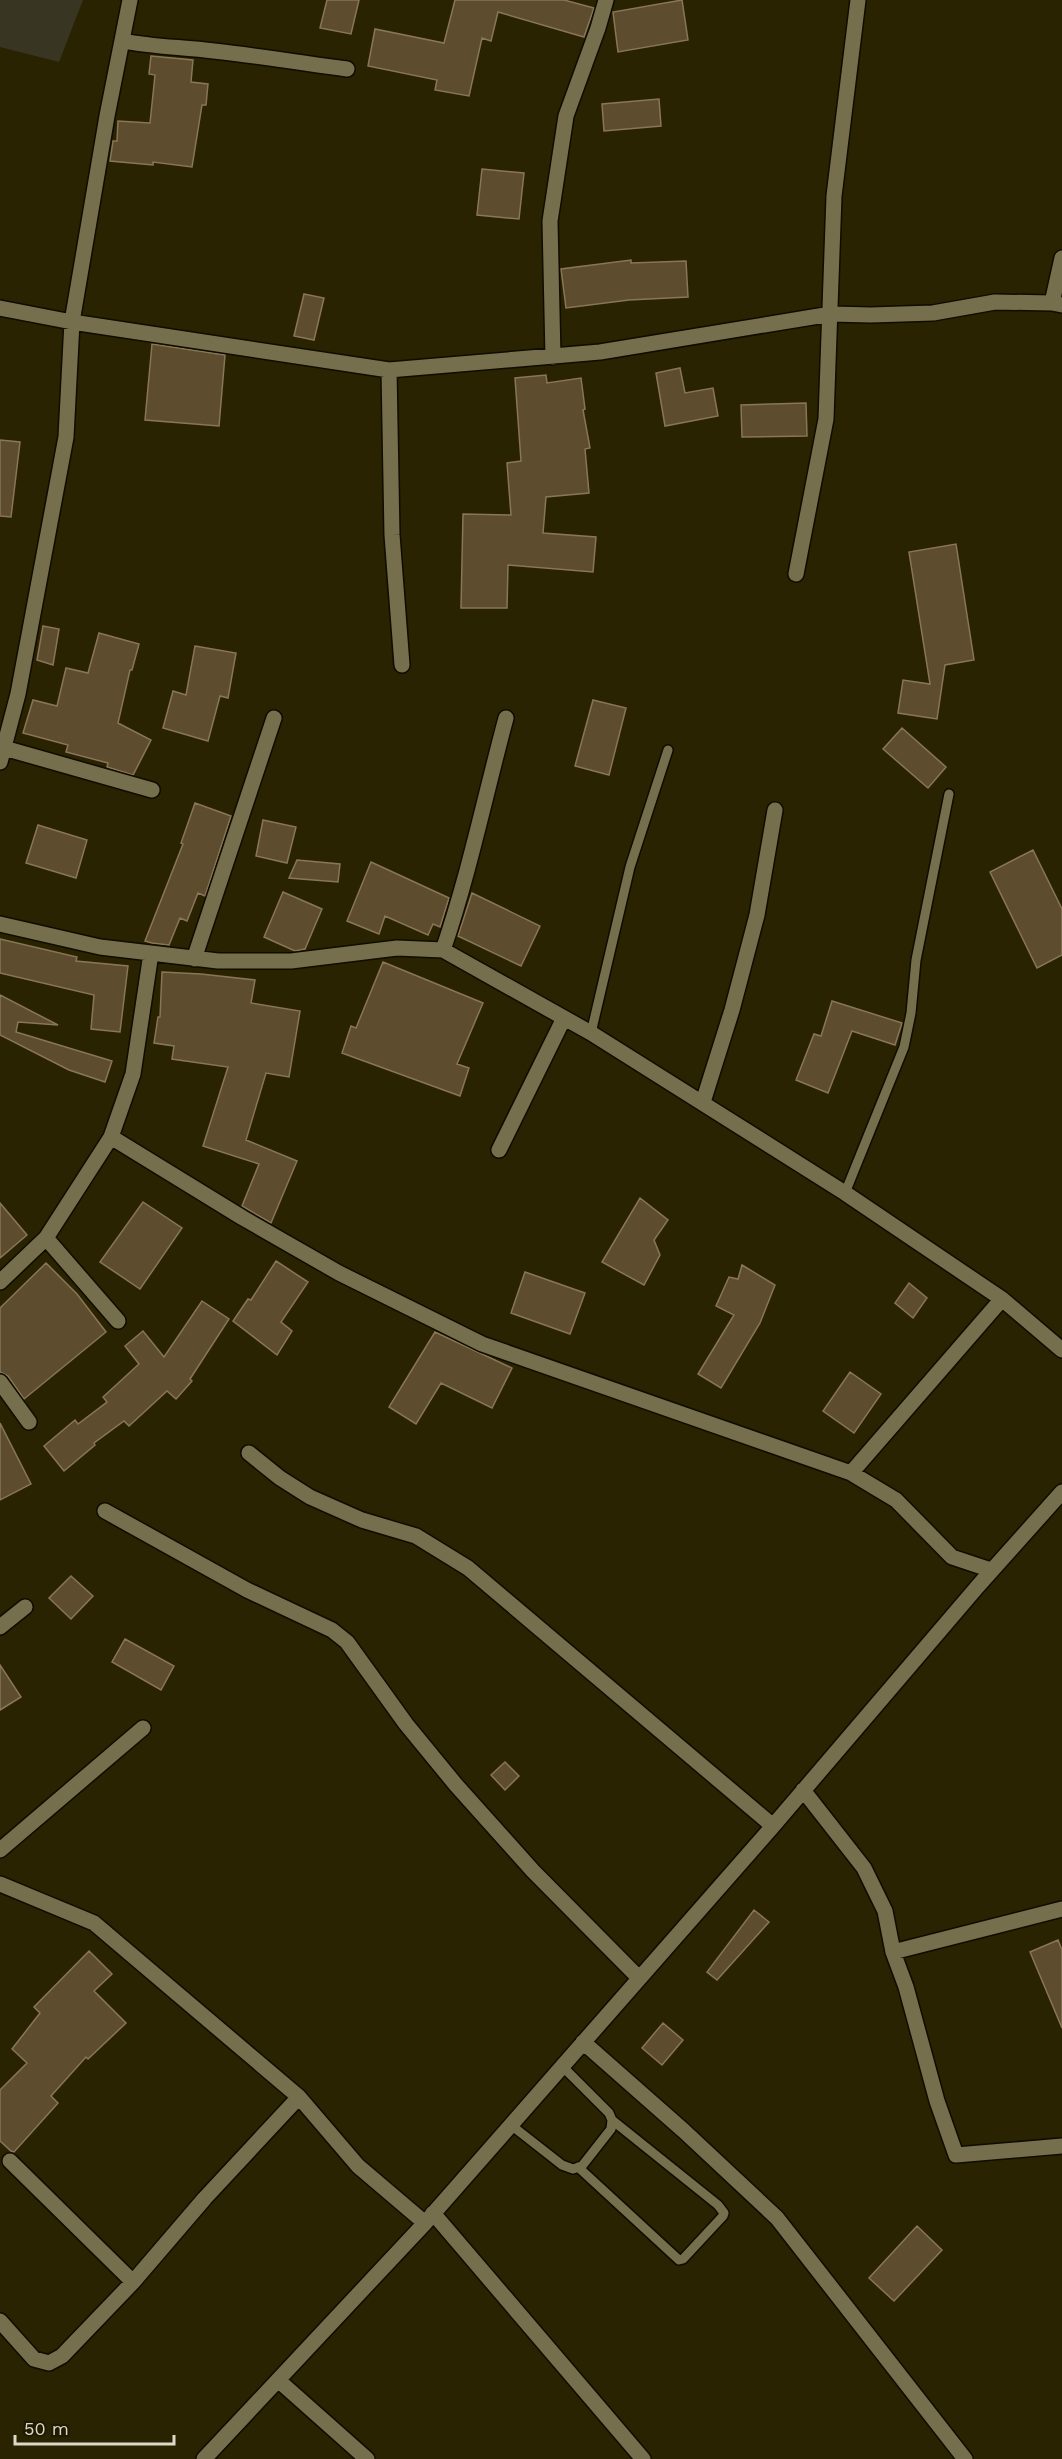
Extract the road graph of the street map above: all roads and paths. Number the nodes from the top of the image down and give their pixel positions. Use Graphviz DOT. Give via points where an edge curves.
graph roads {
  1 [pos="130,0"];
  2 [pos="606,0"];
  3 [pos="858,0"];
  4 [pos="123,41"];
  5 [pos="347,69"];
  6 [pos="1062,258"];
  7 [pos="1057,304"];
  8 [pos="0,308"];
  9 [pos="831,314"];
  10 [pos="72,322"];
  11 [pos="553,357"];
  12 [pos="389,370"];
  13 [pos="796,574"];
  14 [pos="402,665"];
  15 [pos="274,718"];
  16 [pos="506,718"];
  17 [pos="668,750"];
  18 [pos="2,755"];
  19 [pos="152,790"];
  20 [pos="949,794"];
  21 [pos="776,810"];
  22 [pos="0,924"];
  23 [pos="443,951"];
  24 [pos="151,953"];
  25 [pos="194,958"];
  26 [pos="564,1018"];
  27 [pos="591,1034"];
  28 [pos="703,1102"];
  29 [pos="111,1137"];
  30 [pos="499,1150"];
  31 [pos="845,1193"];
  32 [pos="46,1238"];
  33 [pos="0,1282"];
  34 [pos="1002,1299"];
  35 [pos="118,1321"];
  36 [pos="1062,1350"];
  37 [pos="0,1382"];
  38 [pos="29,1422"];
  39 [pos="249,1453"];
  40 [pos="851,1473"];
  41 [pos="1062,1492"];
  42 [pos="105,1511"];
  43 [pos="991,1570"];
  44 [pos="25,1607"];
  45 [pos="0,1628"];
  46 [pos="143,1728"];
  47 [pos="803,1790"];
  48 [pos="772,1826"];
  49 [pos="0,1850"];
  50 [pos="0,1884"];
  51 [pos="1062,1908"];
  52 [pos="893,1952"];
  53 [pos="639,1978"];
  54 [pos="583,2042"];
  55 [pos="562,2066"];
  56 [pos="299,2097"];
  57 [pos="612,2120"];
  58 [pos="512,2125"];
  59 [pos="1062,2146"];
  60 [pos="10,2161"];
  61 [pos="578,2167"];
  62 [pos="429,2218"];
  63 [pos="133,2282"];
  64 [pos="0,2321"];
  65 [pos="278,2380"];
  66 [pos="204,2459"];
  67 [pos="367,2459"];
  68 [pos="643,2459"];
  69 [pos="965,2459"];
  1 -- 4 [label="street"];
  2 -- 11 [label="street" via="566,116 553,198"];
  3 -- 9 [label="street" via="834,196"];
  4 -- 5 [label="street"];
  4 -- 10 [label="street"];
  6 -- 7 [label="street"];
  7 -- 9 [label="street" via="995,302 933,313"];
  8 -- 10 [label="street"];
  9 -- 11 [label="street"];
  9 -- 13 [label="street" via="826,419"];
  10 -- 12 [label="street"];
  10 -- 18 [label="street" via="66,437 18,694"];
  11 -- 12 [label="street"];
  12 -- 14 [label="street" via="393,535"];
  15 -- 25 [label="street"];
  16 -- 23 [label="street" via="463,892"];
  17 -- 27 [label="lane" via="630,867"];
  18 -- 19 [label="street"];
  20 -- 31 [label="lane" via="916,960 904,1047"];
  21 -- 28 [label="street" via="757,915"];
  22 -- 24 [label="street" via="100,947"];
  23 -- 25 [label="street" via="397,948 291,962"];
  23 -- 26 [label="street"];
  24 -- 25 [label="street"];
  24 -- 29 [label="street" via="133,1074"];
  26 -- 27 [label="street"];
  26 -- 30 [label="street"];
  27 -- 28 [label="street"];
  28 -- 31 [label="street"];
  29 -- 32 [label="street"];
  29 -- 40 [label="street" via="339,1273 482,1344"];
  31 -- 34 [label="street"];
  32 -- 33 [label="street"];
  32 -- 35 [label="street"];
  34 -- 36 [label="street"];
  34 -- 40 [label="street"];
  37 -- 38 [label="street"];
  39 -- 48 [label="street" via="310,1497 362,1520 416,1536 468,1568"];
  40 -- 43 [label="street" via="896,1500 952,1557"];
  41 -- 43 [label="street"];
  42 -- 53 [label="street" via="246,1590 332,1630 346,1642 456,1785 533,1871"];
  43 -- 47 [label="street"];
  44 -- 45 [label="street"];
  46 -- 49 [label="street"];
  47 -- 48 [label="street"];
  47 -- 52 [label="street" via="864,1868 885,1911"];
  48 -- 53 [label="street"];
  50 -- 56 [label="street" via="94,1923"];
  51 -- 52 [label="street"];
  52 -- 59 [label="street" via="956,2155"];
  53 -- 54 [label="street"];
  54 -- 55 [label="street"];
  54 -- 69 [label="street" via="777,2218"];
  55 -- 57 [label="lane"];
  55 -- 58 [label="street"];
  56 -- 62 [label="street" via="358,2166"];
  56 -- 63 [label="street"];
  57 -- 61 [label="lane" via="611,2129"];
  57 -- 61 [label="lane" via="718,2205 723,2216 679,2260"];
  58 -- 61 [label="lane" via="562,2164"];
  58 -- 62 [label="street"];
  60 -- 63 [label="street"];
  62 -- 65 [label="street"];
  62 -- 68 [label="street"];
  63 -- 64 [label="street" via="77,2342 49,2363 34,2358"];
  65 -- 66 [label="street"];
  65 -- 67 [label="street"];
}
